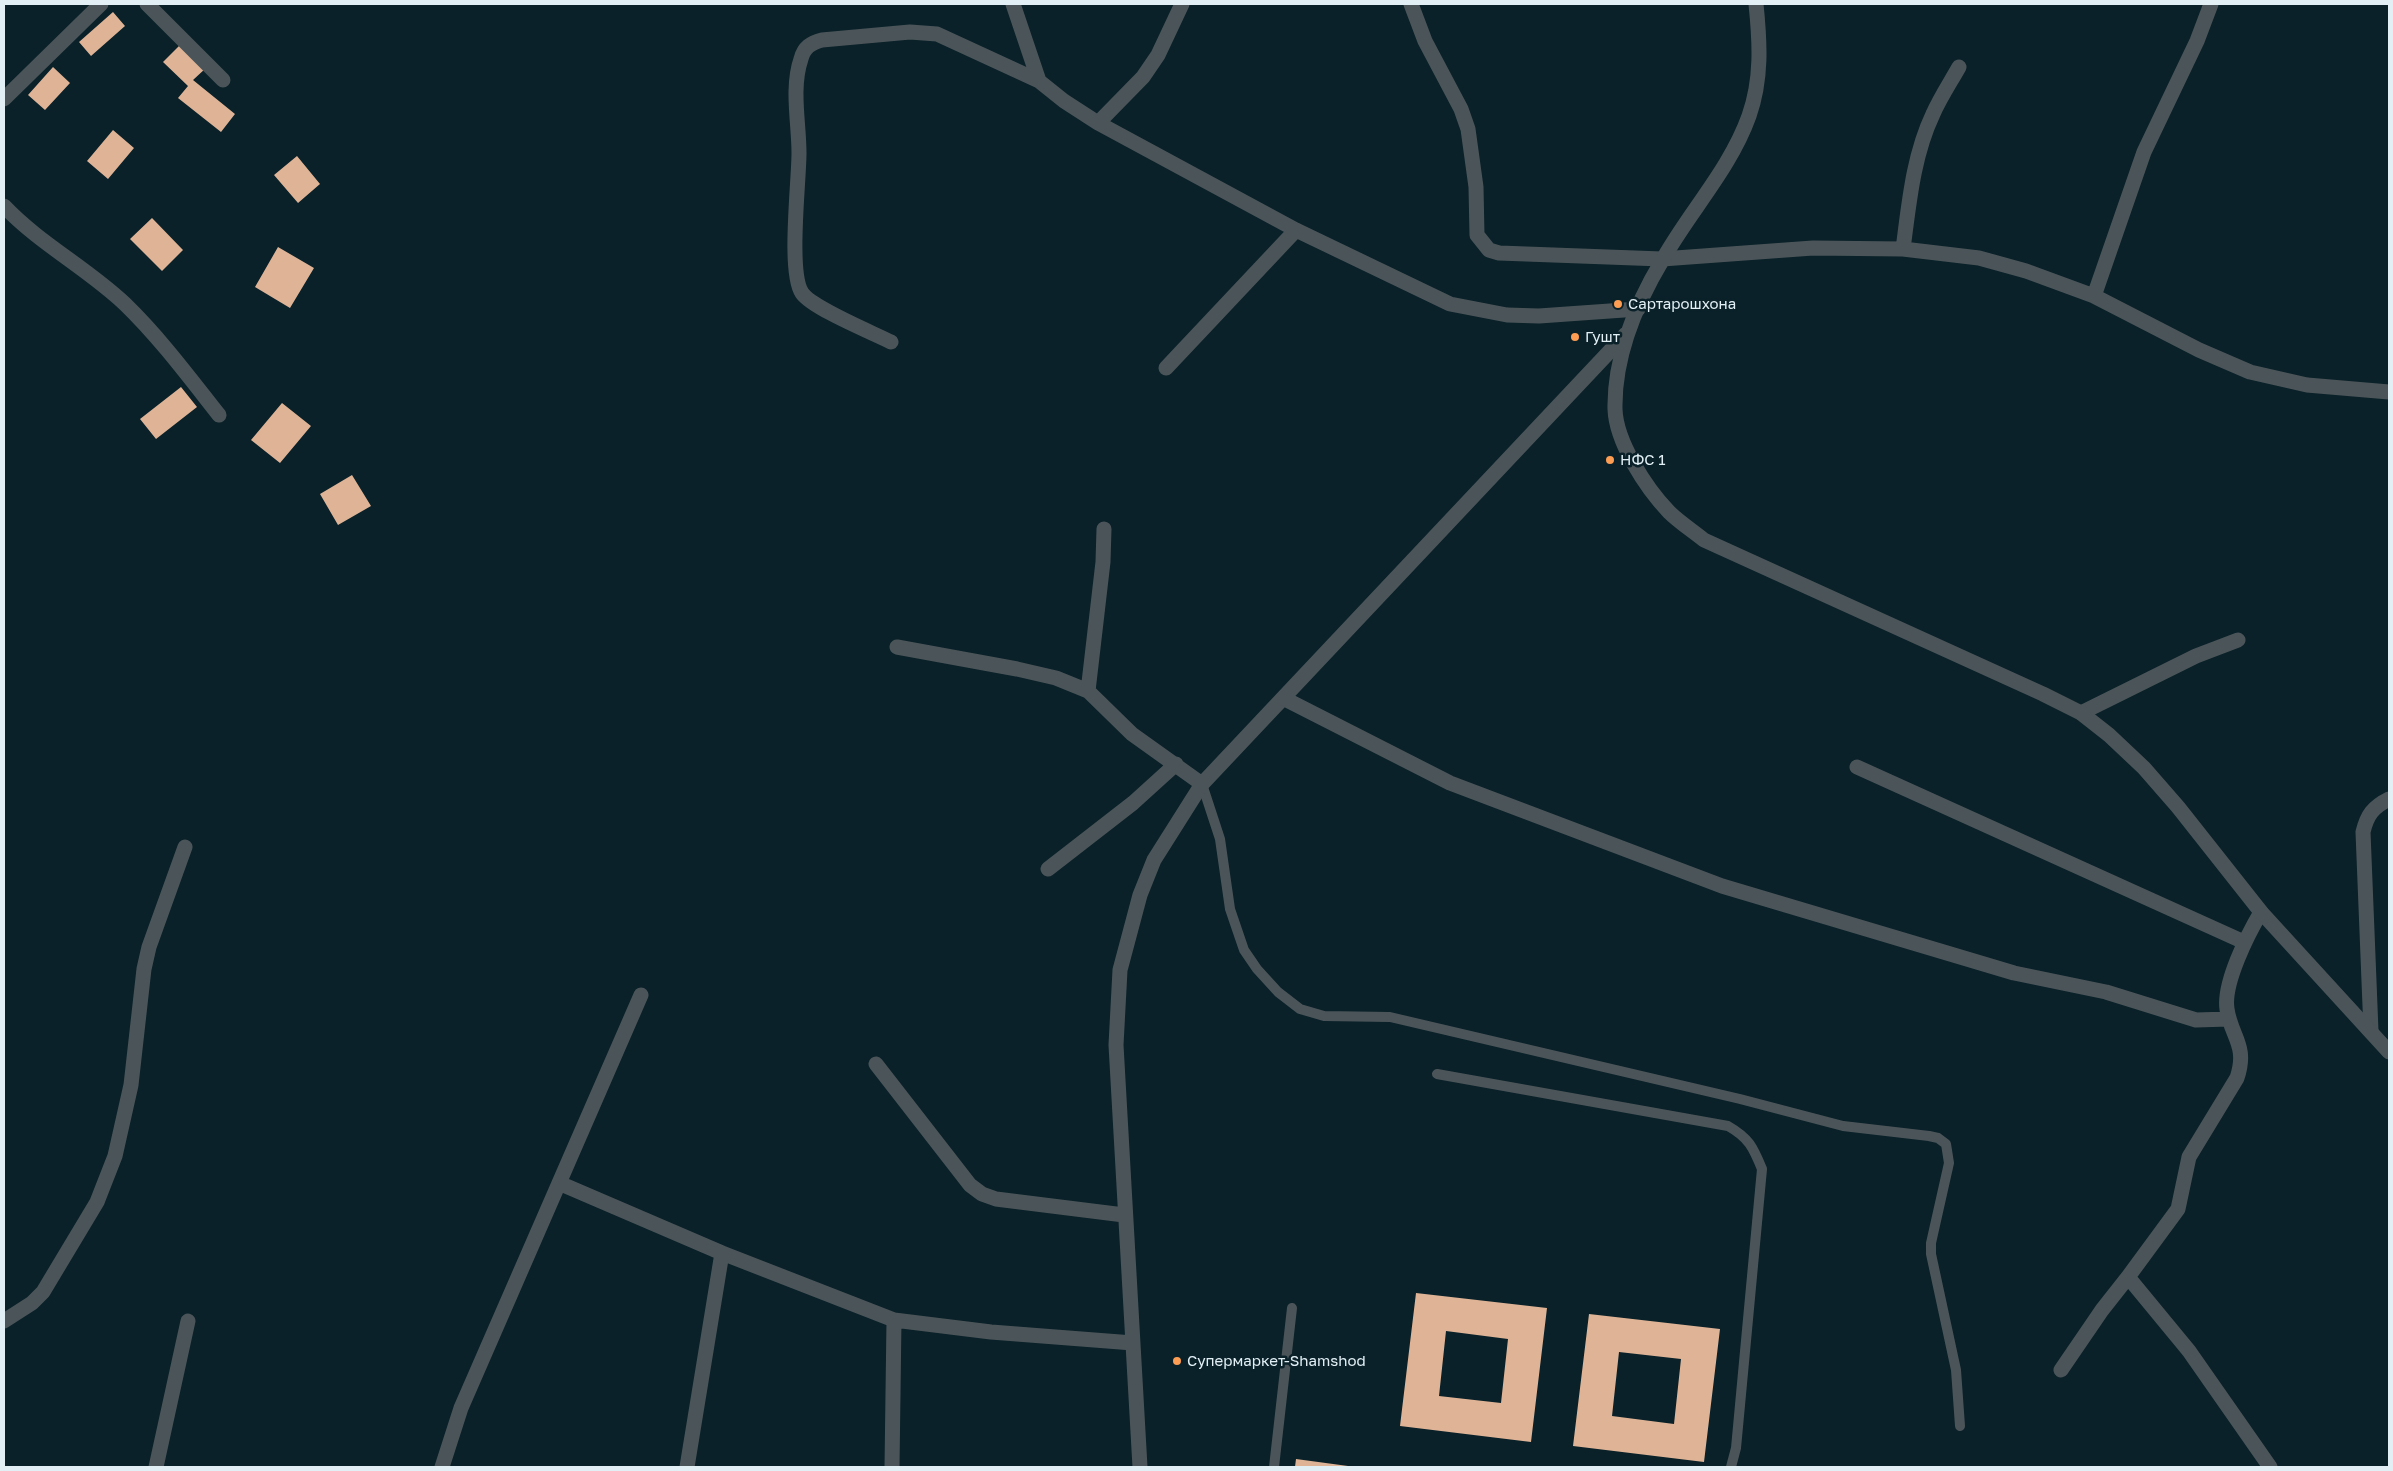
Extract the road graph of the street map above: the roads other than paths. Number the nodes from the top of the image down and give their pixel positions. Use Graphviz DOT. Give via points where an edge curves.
graph roads {
  1 [pos="101,4"];
  2 [pos="147,4"];
  3 [pos="1013,4"];
  4 [pos="1182,4"];
  5 [pos="1411,4"];
  6 [pos="1756,4"];
  7 [pos="2211,4"];
  8 [pos="1959,68"];
  9 [pos="223,80"];
  10 [pos="1039,81"];
  11 [pos="4,99"];
  12 [pos="1098,123"];
  13 [pos="4,206"];
  14 [pos="1296,230"];
  15 [pos="1902,249"];
  16 [pos="1662,259"];
  17 [pos="2094,296"];
  18 [pos="1638,309"];
  19 [pos="1626,334"];
  20 [pos="892,342"];
  21 [pos="1166,368"];
  22 [pos="2389,392"];
  23 [pos="219,415"];
  24 [pos="1104,529"];
  25 [pos="2238,640"];
  26 [pos="897,647"];
  27 [pos="1088,690"];
  28 [pos="1283,698"];
  29 [pos="2081,713"];
  30 [pos="1176,764"];
  31 [pos="1857,767"];
  32 [pos="1202,784"];
  33 [pos="2389,799"];
  34 [pos="185,847"];
  35 [pos="1048,869"];
  36 [pos="2261,912"];
  37 [pos="2244,942"];
  38 [pos="641,995"];
  39 [pos="2230,1019"];
  40 [pos="2371,1031"];
  41 [pos="2389,1052"];
  42 [pos="876,1064"];
  43 [pos="1437,1074"];
  44 [pos="559,1182"];
  45 [pos="1124,1215"];
  46 [pos="722,1253"];
  47 [pos="2128,1277"];
  48 [pos="1292,1308"];
  49 [pos="894,1320"];
  50 [pos="4,1321"];
  51 [pos="188,1321"];
  52 [pos="1133,1343"];
  53 [pos="2061,1370"];
  54 [pos="1960,1426"];
  55 [pos="156,1467"];
  56 [pos="442,1467"];
  57 [pos="687,1467"];
  58 [pos="892,1467"];
  59 [pos="1140,1467"];
  60 [pos="1274,1467"];
  61 [pos="1731,1467"];
  62 [pos="2270,1467"];
  1 -- 11 [label="street"];
  2 -- 9 [label="street"];
  3 -- 10 [label="street"];
  4 -- 12 [label="street" via="1172,30 1143,77"];
  5 -- 16 [label="street" via="1425,41 1468,129 1476,187 1477,235 1482,243 1499,253"];
  6 -- 16 [label="street" via="1760,44 1758,80 1748,116 1729,158"];
  7 -- 17 [label="street" via="2197,41 2144,152"];
  8 -- 15 [label="street" via="1932,115 1922,140"];
  10 -- 12 [label="street" via="1064,102"];
  10 -- 20 [label="street" via="937,34 910,32 822,40 805,48 797,82 799,154 795,234 798,284 809,301"];
  12 -- 14 [label="street"];
  13 -- 23 [label="street" via="19,222 124,304 155,335"];
  14 -- 18 [label="street" via="1450,304 1539,316"];
  14 -- 21 [label="street"];
  15 -- 16 [label="street" via="1813,248"];
  15 -- 17 [label="street" via="1979,258"];
  16 -- 18 [label="street"];
  17 -- 22 [label="street" via="2199,350 2250,372 2307,385"];
  18 -- 19 [label="street"];
  19 -- 28 [label="street"];
  19 -- 29 [label="street" via="1618,371 1615,410 1622,440 1641,476 1669,512 1704,540"];
  24 -- 27 [label="street"];
  25 -- 29 [label="street" via="2196,656"];
  26 -- 27 [label="street" via="1018,668"];
  27 -- 30 [label="street" via="1132,734"];
  28 -- 32 [label="street"];
  28 -- 39 [label="street" via="1450,783 1722,886 2014,973 2106,992 2196,1020"];
  29 -- 36 [label="street" via="2144,768"];
  30 -- 32 [label="street"];
  30 -- 35 [label="street" via="1133,803"];
  31 -- 37 [label="street"];
  32 -- 45 [label="street" via="1154,860 1140,895 1120,970 1116,1045"];
  32 -- 54 [label="lane" via="1220,839 1230,909 1244,950 1278,992 1300,1009 1324,1016 1390,1016 1843,1126 1929,1136 1946,1144 1949,1163 1931,1254 1956,1370"];
  33 -- 40 [label="street" via="2375,806 2367,817 2363,832"];
  34 -- 50 [label="street" via="149,947 131,1085 107,1181 43,1292"];
  36 -- 37 [label="street"];
  36 -- 40 [label="street"];
  37 -- 39 [label="street" via="2227,996"];
  38 -- 44 [label="street"];
  39 -- 47 [label="street" via="2240,1046 2237,1078 2189,1157 2178,1209"];
  40 -- 41 [label="street"];
  42 -- 45 [label="street" via="970,1184 982,1194 996,1199"];
  43 -- 61 [label="lane" via="1728,1126 1753,1146 1762,1169 1736,1448"];
  44 -- 46 [label="street"];
  44 -- 56 [label="street" via="461,1408"];
  45 -- 52 [label="street"];
  46 -- 49 [label="street"];
  46 -- 57 [label="street"];
  47 -- 53 [label="street"];
  47 -- 62 [label="street" via="2189,1351"];
  48 -- 60 [label="lane"];
  49 -- 52 [label="street" via="991,1332"];
  49 -- 58 [label="street"];
  51 -- 55 [label="street"];
  52 -- 59 [label="street"];
}
